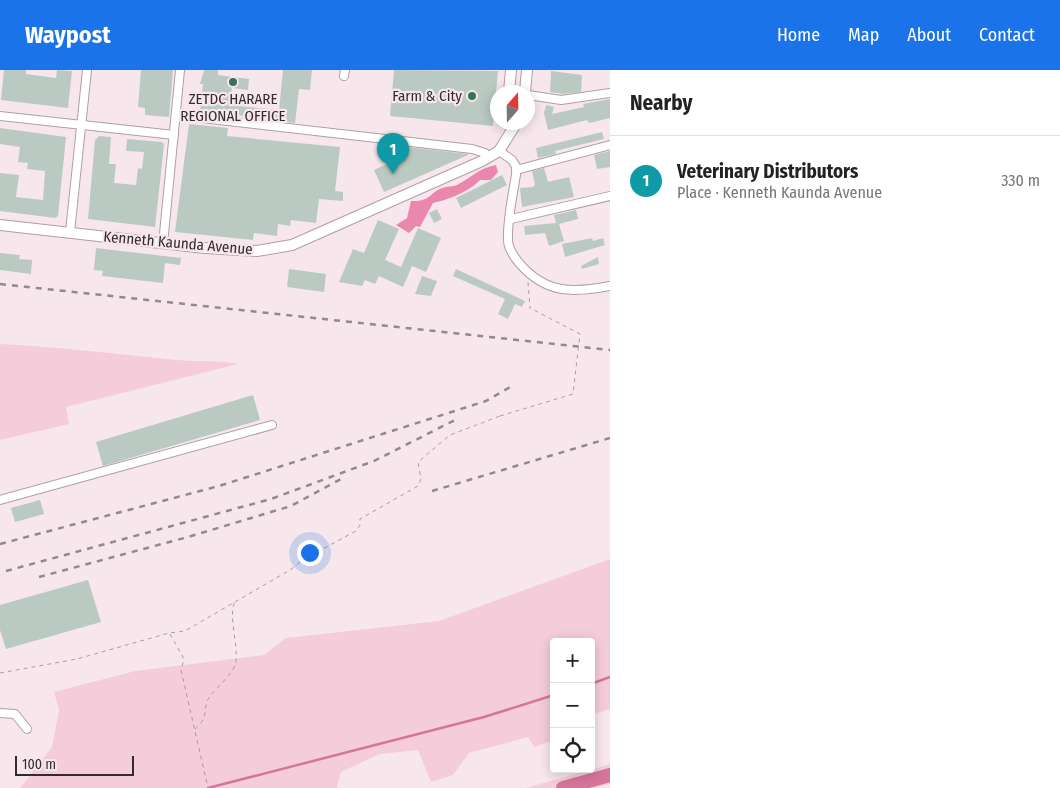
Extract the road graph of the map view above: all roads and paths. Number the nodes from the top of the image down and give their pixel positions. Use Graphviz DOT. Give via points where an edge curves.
graph roads {
  1 [pos="87,70"];
  2 [pos="180,70"];
  3 [pos="510,70"];
  4 [pos="527,70"];
  5 [pos="509,85"];
  6 [pos="525,85"];
  7 [pos="610,92"];
  8 [pos="535,96"];
  9 [pos="176,115"];
  10 [pos="0,116"];
  11 [pos="81,125"];
  12 [pos="506,130"];
  13 [pos="511,130"];
  14 [pos="174,135"];
  15 [pos="506,136"];
  16 [pos="610,145"];
  17 [pos="499,152"];
  18 [pos="489,157"];
  19 [pos="516,170"];
  20 [pos="610,196"];
  21 [pos="511,218"];
  22 [pos="0,225"];
  23 [pos="70,232"];
  24 [pos="163,244"];
  25 [pos="527,272"];
  26 [pos="610,286"];
  27 [pos="272,425"];
  28 [pos="0,500"];
  29 [pos="235,601"];
  30 [pos="169,633"];
  31 [pos="0,673"];
  32 [pos="0,713"];
  33 [pos="27,729"];
  34 [pos="194,730"];
  35 [pos="208,787"];
  1 -- 11 [label="street"];
  2 -- 9 [label="street"];
  3 -- 5 [label="main road"];
  4 -- 6 [label="main road"];
  7 -- 8 [label="street" via="561,100"];
  9 -- 14 [label="street"];
  9 -- 18 [label="street" via="472,148"];
  10 -- 11 [label="street"];
  11 -- 14 [label="street"];
  11 -- 23 [label="street"];
  12 -- 15 [label="main road"];
  13 -- 15 [label="main road"];
  14 -- 24 [label="street"];
  15 -- 17 [label="main road"];
  16 -- 19 [label="street"];
  17 -- 18 [label="main road, Kenneth Kaunda Avenue"];
  17 -- 19 [label="street" via="512,160"];
  18 -- 24 [label="main road, Kenneth Kaunda Avenue" via="292,245 256,252"];
  19 -- 21 [label="street"];
  20 -- 21 [label="street"];
  21 -- 25 [label="street" via="509,246"];
  22 -- 23 [label="main road, Kenneth Kaunda Avenue"];
  23 -- 24 [label="main road, Kenneth Kaunda Avenue"];
  25 -- 26 [label="street" via="539,282 563,291"];
  25 -- 29 [label="path, bridge" via="530,308 580,334 573,394 500,416 444,439 418,462 421,480 418,486 360,519 358,529 351,534"];
  27 -- 28 [label="street"];
  29 -- 30 [label="path" via="185,631"];
  29 -- 34 [label="path" via="231,615 237,641 236,665 209,698 204,722"];
  30 -- 31 [label="path" via="77,659"];
  30 -- 34 [label="path" via="184,659 181,670"];
  32 -- 33 [label="street" via="15,714"];
  34 -- 35 [label="path"];
}
